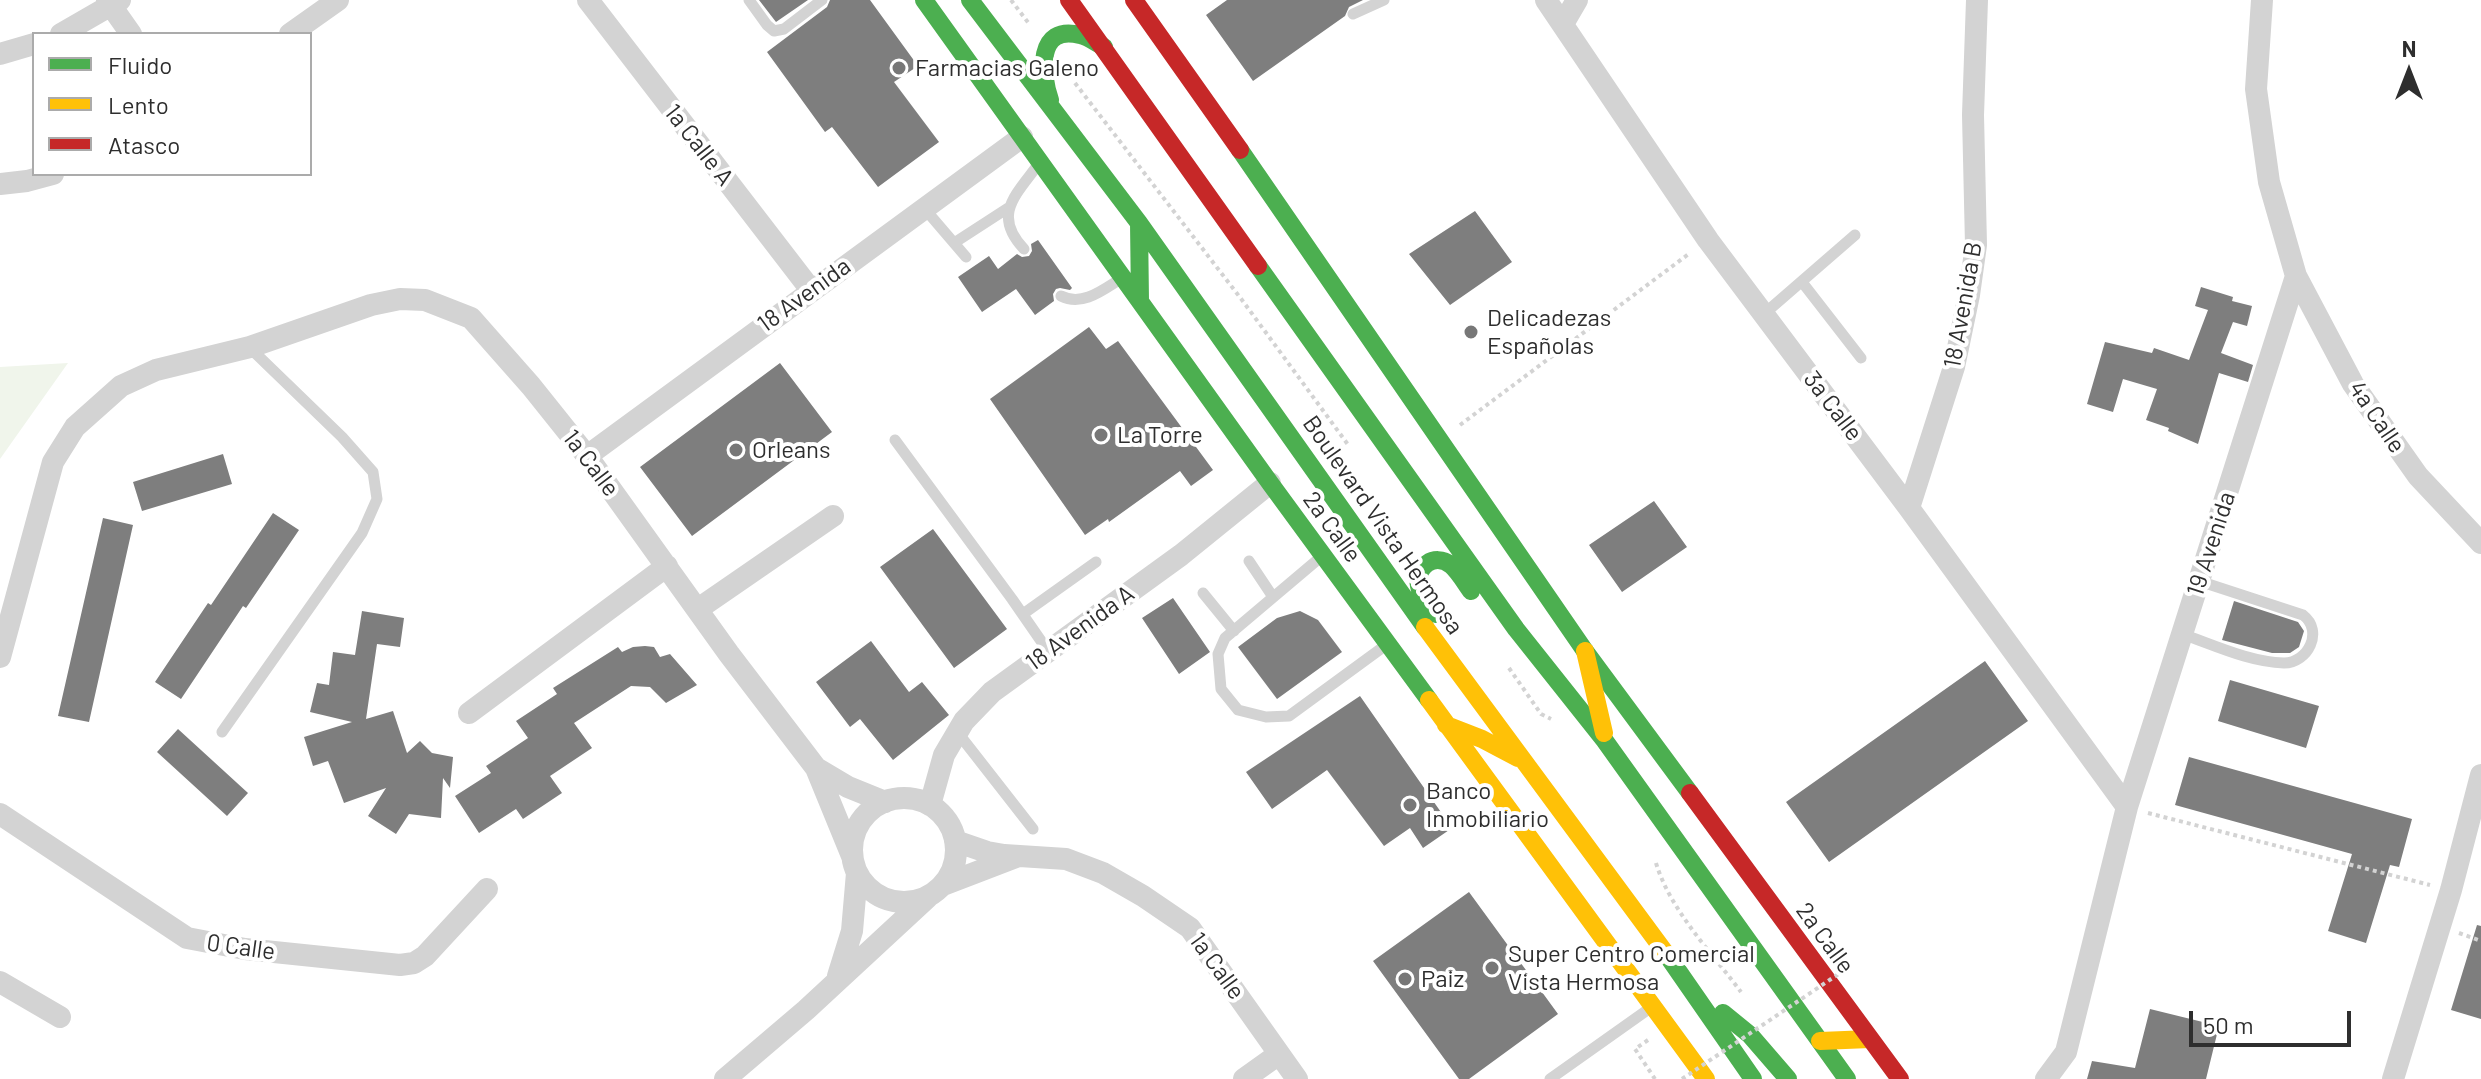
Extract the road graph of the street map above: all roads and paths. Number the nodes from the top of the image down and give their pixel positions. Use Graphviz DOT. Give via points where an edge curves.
graph roads {
  1 [pos="338,0"];
  2 [pos="588,0"];
  3 [pos="749,0"];
  4 [pos="822,0"];
  5 [pos="924,0"];
  6 [pos="970,0"];
  7 [pos="1069,0"];
  8 [pos="1134,0"];
  9 [pos="1384,0"];
  10 [pos="1546,0"];
  11 [pos="1577,0"];
  12 [pos="1977,0"];
  13 [pos="2262,0"];
  14 [pos="112,2"];
  15 [pos="1353,14"];
  16 [pos="1563,24"];
  17 [pos="64,32"];
  18 [pos="130,32"];
  19 [pos="293,32"];
  20 [pos="32,45"];
  21 [pos="1104,47"];
  22 [pos="0,54"];
  23 [pos="1054,111"];
  24 [pos="1022,137"];
  25 [pos="1040,162"];
  26 [pos="46,176"];
  27 [pos="0,184"];
  28 [pos="924,208"];
  29 [pos="1008,208"];
  30 [pos="1139,223"];
  31 [pos="1855,235"];
  32 [pos="1708,240"];
  33 [pos="954,243"];
  34 [pos="1024,249"];
  35 [pos="966,257"];
  36 [pos="2296,276"];
  37 [pos="1123,277"];
  38 [pos="1802,282"];
  39 [pos="811,290"];
  40 [pos="1061,296"];
  41 [pos="1140,301"];
  42 [pos="1764,314"];
  43 [pos="250,347"];
  44 [pos="1861,358"];
  45 [pos="895,440"];
  46 [pos="1439,441"];
  47 [pos="587,456"];
  48 [pos="1270,483"];
  49 [pos="1909,508"];
  50 [pos="833,516"];
  51 [pos="2481,543"];
  52 [pos="1323,555"];
  53 [pos="1249,561"];
  54 [pos="1096,562"];
  55 [pos="667,566"];
  56 [pos="2199,581"];
  57 [pos="1203,593"];
  58 [pos="1273,597"];
  59 [pos="698,609"];
  60 [pos="1023,614"];
  61 [pos="1234,631"];
  62 [pos="2182,634"];
  63 [pos="1387,644"];
  64 [pos="1048,651"];
  65 [pos="1585,651"];
  66 [pos="0,657"];
  67 [pos="1450,662"];
  68 [pos="1553,676"];
  69 [pos="469,713"];
  70 [pos="1446,725"];
  71 [pos="222,732"];
  72 [pos="957,732"];
  73 [pos="1605,741"];
  74 [pos="816,768"];
  75 [pos="1529,768"];
  76 [pos="2481,775"];
  77 [pos="885,802"];
  78 [pos="930,805"];
  79 [pos="2127,807"];
  80 [pos="0,814"];
  81 [pos="1033,829"];
  82 [pos="955,841"];
  83 [pos="1020,855"];
  84 [pos="854,865"];
  85 [pos="487,889"];
  86 [pos="937,890"];
  87 [pos="2451,890"];
  88 [pos="1846,969"];
  89 [pos="837,981"];
  90 [pos="0,982"];
  91 [pos="1696,995"];
  92 [pos="1653,1006"];
  93 [pos="60,1017"];
  94 [pos="1870,1039"];
  95 [pos="1820,1041"];
  96 [pos="1635,1049"];
  97 [pos="1279,1054"];
  98 [pos="1845,1078"];
  99 [pos="725,1079"];
  100 [pos="1244,1079"];
  101 [pos="1297,1079"];
  102 [pos="1550,1079"];
  103 [pos="1655,1079"];
  104 [pos="1682,1079"];
  105 [pos="1706,1079"];
  106 [pos="1753,1079"];
  107 [pos="1788,1079"];
  108 [pos="1900,1079"];
  109 [pos="2046,1079"];
  110 [pos="2393,1079"];
  1 -- 19 [label="street"];
  2 -- 39 [label="street, 1a Calle A"];
  3 -- 4 [label="lane" via="774,31"];
  5 -- 24 [label="main road, 2a Calle"];
  6 -- 23 [label="main road, Boulevard Vista Hermosa"];
  7 -- 21 [label="main road, Boulevard Vista Hermosa"];
  8 -- 46 [label="main road, 2a Calle"];
  9 -- 15 [label="lane"];
  10 -- 16 [label="street, 3a Calle"];
  11 -- 16 [label="street"];
  12 -- 49 [label="street, 18 Avenida B" via="1976,245 1954,367"];
  13 -- 36 [label="street" via="2256,89 2269,182"];
  14 -- 17 [label="street"];
  14 -- 18 [label="street"];
  16 -- 32 [label="street, 3a Calle"];
  20 -- 22 [label="street"];
  21 -- 23 [label="main road" via="1068,34 1052,41 1043,56 1043,74"];
  21 -- 68 [label="main road, Boulevard Vista Hermosa"];
  23 -- 30 [label="main road, Boulevard Vista Hermosa"];
  24 -- 25 [label="main road, 2a Calle"];
  24 -- 28 [label="street, 18 Avenida"];
  25 -- 29 [label="lane"];
  25 -- 37 [label="main road, 2a Calle"];
  26 -- 27 [label="street"];
  28 -- 33 [label="lane"];
  28 -- 39 [label="street, 18 Avenida"];
  29 -- 33 [label="lane"];
  29 -- 34 [label="lane" via="1014,238"];
  30 -- 41 [label="main road"];
  30 -- 67 [label="main road, Boulevard Vista Hermosa"];
  31 -- 38 [label="lane"];
  32 -- 42 [label="street, 3a Calle"];
  32 -- 46 [label="path"];
  33 -- 35 [label="lane"];
  36 -- 51 [label="street, 4a Calle" via="2361,396 2418,476"];
  36 -- 56 [label="street, 19 Avenida"];
  37 -- 40 [label="lane" via="1081,299"];
  37 -- 41 [label="main road, 2a Calle"];
  38 -- 42 [label="lane"];
  38 -- 44 [label="lane"];
  39 -- 47 [label="street, 18 Avenida"];
  41 -- 48 [label="main road, 2a Calle"];
  42 -- 49 [label="street, 3a Calle"];
  43 -- 47 [label="street, 1a Calle" via="371,305 425,300 471,318"];
  43 -- 66 [label="street, 1a Calle" via="156,370 121,386 75,427 53,462"];
  43 -- 71 [label="lane" via="373,472 377,499 362,533"];
  45 -- 60 [label="lane"];
  46 -- 65 [label="main road, 2a Calle"];
  47 -- 55 [label="street, 1a Calle"];
  48 -- 52 [label="main road, 2a Calle"];
  48 -- 64 [label="street, 18 Avenida A"];
  49 -- 79 [label="street, 3a Calle"];
  50 -- 59 [label="street"];
  52 -- 58 [label="lane"];
  52 -- 63 [label="main road, 2a Calle"];
  53 -- 58 [label="lane"];
  54 -- 60 [label="lane"];
  55 -- 59 [label="street, 1a Calle"];
  55 -- 69 [label="street"];
  56 -- 62 [label="street, 19 Avenida"];
  56 -- 62 [label="lane" via="2303,615 2314,631 2313,641 2301,659 2288,663 2264,661"];
  57 -- 61 [label="lane"];
  58 -- 61 [label="lane"];
  59 -- 74 [label="street, 1a Calle"];
  60 -- 64 [label="lane"];
  61 -- 63 [label="lane" via="1218,654 1221,689 1238,710 1266,717 1289,716"];
  62 -- 79 [label="street, 19 Avenida"];
  63 -- 70 [label="main road, 2a Calle"];
  64 -- 72 [label="street, 18 Avenida A" via="992,692"];
  65 -- 73 [label="main road"];
  65 -- 94 [label="main road, 2a Calle"];
  67 -- 68 [label="main road" via="1447,629 1418,584 1419,569 1434,560 1455,569 1521,659"];
  67 -- 75 [label="main road, Boulevard Vista Hermosa"];
  68 -- 73 [label="main road, Boulevard Vista Hermosa"];
  70 -- 75 [label="main road" via="1514,755"];
  70 -- 92 [label="main road, 2a Calle"];
  72 -- 78 [label="street, 18 Avenida A" via="944,755"];
  72 -- 81 [label="lane"];
  73 -- 95 [label="main road, Boulevard Vista Hermosa"];
  74 -- 77 [label="street, 1a Calle"];
  74 -- 84 [label="street, 1a Calle"];
  75 -- 91 [label="main road, Boulevard Vista Hermosa"];
  76 -- 87 [label="street"];
  77 -- 78 [label="street" via="915,799"];
  77 -- 84 [label="street" via="859,823 853,839"];
  78 -- 82 [label="street" via="951,826"];
  79 -- 87 [label="path"];
  79 -- 109 [label="street, 19 Avenida" via="2066,1052"];
  80 -- 85 [label="street, 0 Calle" via="187,938 245,949 414,963"];
  82 -- 83 [label="street, 1a Calle" via="987,852"];
  82 -- 86 [label="street" via="952,872"];
  83 -- 86 [label="street, 1a Calle"];
  83 -- 97 [label="street, 1a Calle" via="1066,859 1103,873 1190,928"];
  84 -- 86 [label="street" via="867,887 897,902"];
  84 -- 89 [label="street" via="852,931"];
  86 -- 89 [label="street"];
  87 -- 110 [label="street"];
  88 -- 104 [label="path, bridge"];
  89 -- 99 [label="street"];
  90 -- 93 [label="street"];
  91 -- 106 [label="main road, Boulevard Vista Hermosa"];
  91 -- 107 [label="main road" via="1736,1022"];
  92 -- 102 [label="lane"];
  92 -- 105 [label="main road, 2a Calle"];
  94 -- 95 [label="main road"];
  94 -- 108 [label="main road, 2a Calle"];
  95 -- 98 [label="main road, Boulevard Vista Hermosa"];
  96 -- 103 [label="path"];
  97 -- 100 [label="street"];
  97 -- 101 [label="street, 1a Calle"];
}
